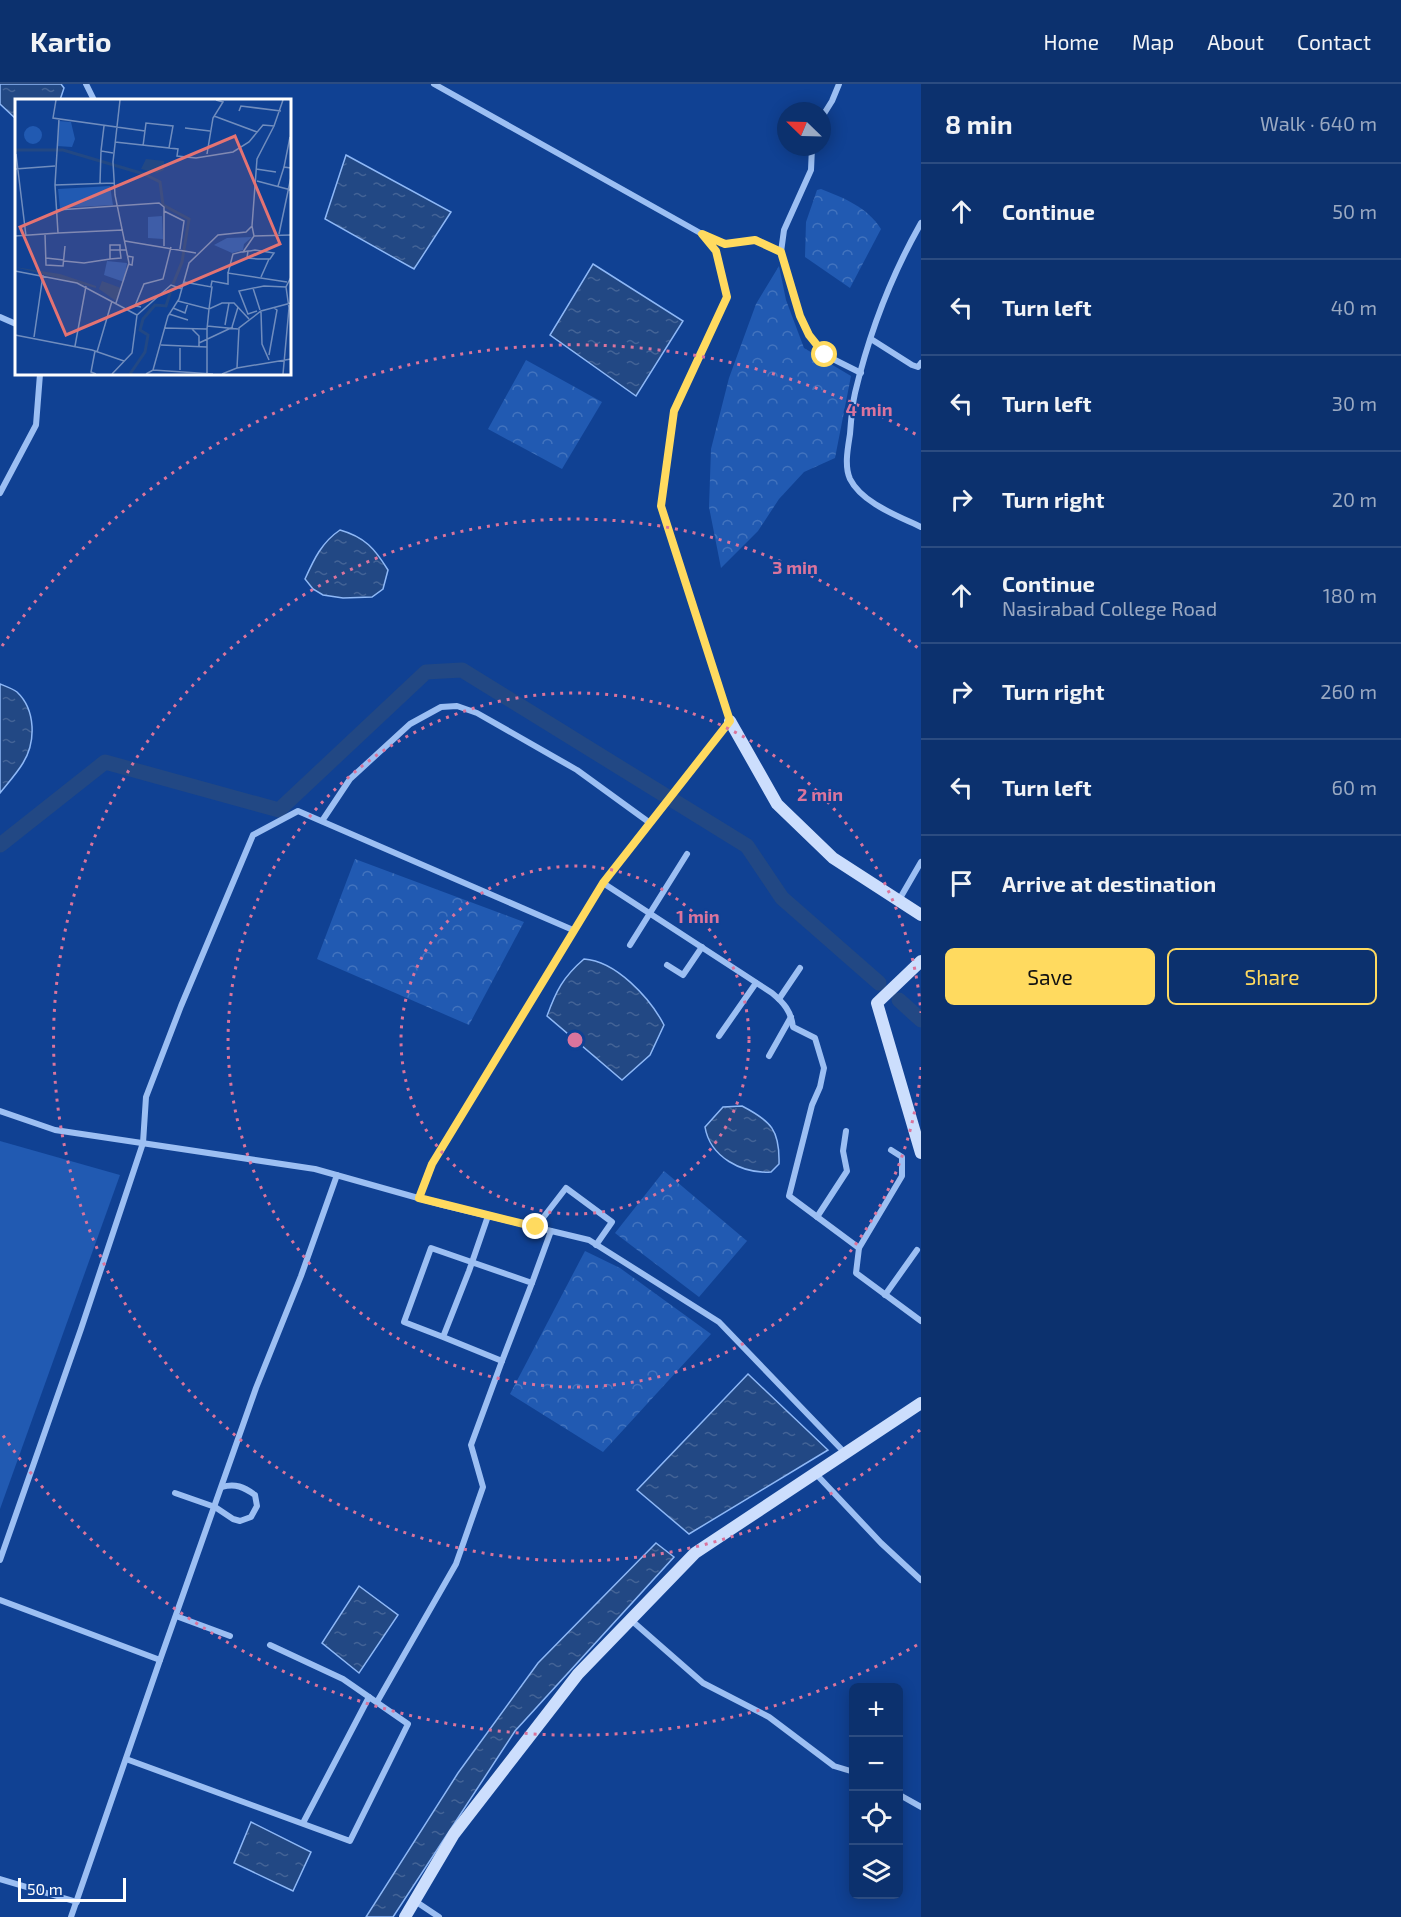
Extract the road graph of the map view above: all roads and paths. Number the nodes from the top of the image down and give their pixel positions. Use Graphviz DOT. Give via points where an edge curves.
graph roads {
  1 [pos="86,84"];
  2 [pos="434,84"];
  3 [pos="839,84"];
  4 [pos="94,99"];
  5 [pos="831,103"];
  6 [pos="812,156"];
  7 [pos="921,223"];
  8 [pos="702,234"];
  9 [pos="781,252"];
  10 [pos="0,317"];
  11 [pos="15,324"];
  12 [pos="871,339"];
  13 [pos="921,363"];
  14 [pos="861,373"];
  15 [pos="40,375"];
  16 [pos="0,493"];
  17 [pos="921,527"];
  18 [pos="730,721"];
  19 [pos="322,821"];
  20 [pos="650,823"];
  21 [pos="687,854"];
  22 [pos="921,862"];
  23 [pos="603,883"];
  24 [pos="899,900"];
  25 [pos="650,912"];
  26 [pos="921,915"];
  27 [pos="573,930"];
  28 [pos="630,945"];
  29 [pos="702,946"];
  30 [pos="921,960"];
  31 [pos="667,965"];
  32 [pos="800,968"];
  33 [pos="756,983"];
  34 [pos="779,999"];
  35 [pos="791,1017"];
  36 [pos="719,1036"];
  37 [pos="769,1056"];
  38 [pos="0,1111"];
  39 [pos="846,1131"];
  40 [pos="143,1143"];
  41 [pos="891,1150"];
  42 [pos="921,1153"];
  43 [pos="337,1175"];
  44 [pos="419,1198"];
  45 [pos="488,1216"];
  46 [pos="817,1217"];
  47 [pos="536,1227"];
  48 [pos="550,1231"];
  49 [pos="596,1245"];
  50 [pos="859,1248"];
  51 [pos="917,1250"];
  52 [pos="472,1261"];
  53 [pos="532,1283"];
  54 [pos="885,1295"];
  55 [pos="921,1321"];
  56 [pos="443,1337"];
  57 [pos="502,1362"];
  58 [pos="921,1403"];
  59 [pos="845,1454"];
  60 [pos="816,1473"];
  61 [pos="222,1486"];
  62 [pos="175,1493"];
  63 [pos="215,1507"];
  64 [pos="0,1560"];
  65 [pos="921,1580"];
  66 [pos="0,1600"];
  67 [pos="176,1616"];
  68 [pos="631,1619"];
  69 [pos="230,1636"];
  70 [pos="270,1645"];
  71 [pos="160,1660"];
  72 [pos="369,1697"];
  73 [pos="377,1702"];
  74 [pos="126,1759"];
  75 [pos="849,1771"];
  76 [pos="903,1797"];
  77 [pos="921,1806"];
  78 [pos="303,1823"];
  79 [pos="0,1879"];
  80 [pos="415,1900"];
  81 [pos="77,1902"];
  82 [pos="71,1917"];
  83 [pos="405,1917"];
  84 [pos="439,1917"];
  1 -- 4 [label="street"];
  2 -- 8 [label="street"];
  3 -- 5 [label="street"];
  6 -- 9 [label="street" via="811,170 784,230"];
  7 -- 12 [label="street" via="889,285"];
  8 -- 9 [label="street" via="725,244 755,240"];
  8 -- 18 [label="street" via="716,251 727,297 674,411 661,506"];
  9 -- 14 [label="street" via="809,335 825,355"];
  10 -- 11 [label="street"];
  12 -- 13 [label="street" via="918,368"];
  12 -- 14 [label="street"];
  14 -- 17 [label="street" via="847,453 850,479 881,508"];
  15 -- 16 [label="street" via="36,425"];
  18 -- 20 [label="street"];
  18 -- 24 [label="street" via="777,804 833,858"];
  19 -- 20 [label="street" via="350,778 410,724 441,707 457,706 477,713 578,770"];
  19 -- 27 [label="street"];
  19 -- 40 [label="street" via="298,811 253,835 146,1097"];
  20 -- 23 [label="street"];
  21 -- 25 [label="street"];
  22 -- 24 [label="street"];
  23 -- 25 [label="street"];
  23 -- 27 [label="street"];
  24 -- 26 [label="street"];
  25 -- 28 [label="street"];
  25 -- 29 [label="street"];
  27 -- 44 [label="street" via="432,1164"];
  29 -- 31 [label="street" via="683,975"];
  29 -- 33 [label="street"];
  30 -- 42 [label="street" via="878,1003"];
  32 -- 34 [label="street"];
  33 -- 34 [label="street"];
  33 -- 36 [label="street"];
  34 -- 35 [label="street"];
  35 -- 37 [label="street"];
  35 -- 46 [label="street" via="793,1027 815,1038 824,1068 789,1196"];
  38 -- 40 [label="street" via="55,1130"];
  39 -- 46 [label="street" via="843,1151 847,1170"];
  40 -- 43 [label="street"];
  40 -- 64 [label="street"];
  41 -- 50 [label="street" via="902,1157 902,1176"];
  43 -- 44 [label="street"];
  43 -- 61 [label="street"];
  44 -- 45 [label="street"];
  45 -- 47 [label="street"];
  45 -- 52 [label="street"];
  46 -- 50 [label="street"];
  47 -- 48 [label="street"];
  47 -- 49 [label="street" via="566,1188 612,1222"];
  48 -- 49 [label="street"];
  48 -- 53 [label="street"];
  49 -- 59 [label="street" via="719,1322"];
  50 -- 54 [label="street" via="856,1273"];
  51 -- 54 [label="street"];
  52 -- 53 [label="street"];
  52 -- 56 [label="street"];
  52 -- 56 [label="street" via="431,1248 404,1322"];
  53 -- 57 [label="street"];
  54 -- 55 [label="street"];
  56 -- 57 [label="street"];
  57 -- 73 [label="street" via="471,1445 483,1487 456,1564"];
  58 -- 59 [label="street"];
  59 -- 60 [label="street"];
  60 -- 65 [label="street"];
  60 -- 68 [label="street" via="695,1553"];
  61 -- 63 [label="street"];
  61 -- 63 [label="street" via="240,1485 255,1495 257,1506 251,1517 240,1521"];
  62 -- 63 [label="street"];
  63 -- 67 [label="street"];
  66 -- 71 [label="street"];
  67 -- 69 [label="street"];
  67 -- 71 [label="street"];
  68 -- 75 [label="street" via="703,1683 769,1718 834,1767"];
  68 -- 80 [label="street" via="578,1674 454,1834"];
  70 -- 72 [label="street" via="343,1679"];
  71 -- 74 [label="street"];
  72 -- 73 [label="street"];
  72 -- 78 [label="street"];
  73 -- 78 [label="street" via="408,1724 350,1840"];
  74 -- 78 [label="street"];
  74 -- 81 [label="street"];
  76 -- 77 [label="street"];
  79 -- 81 [label="street"];
  80 -- 83 [label="street"];
  80 -- 84 [label="street"];
  81 -- 82 [label="street"];
}
